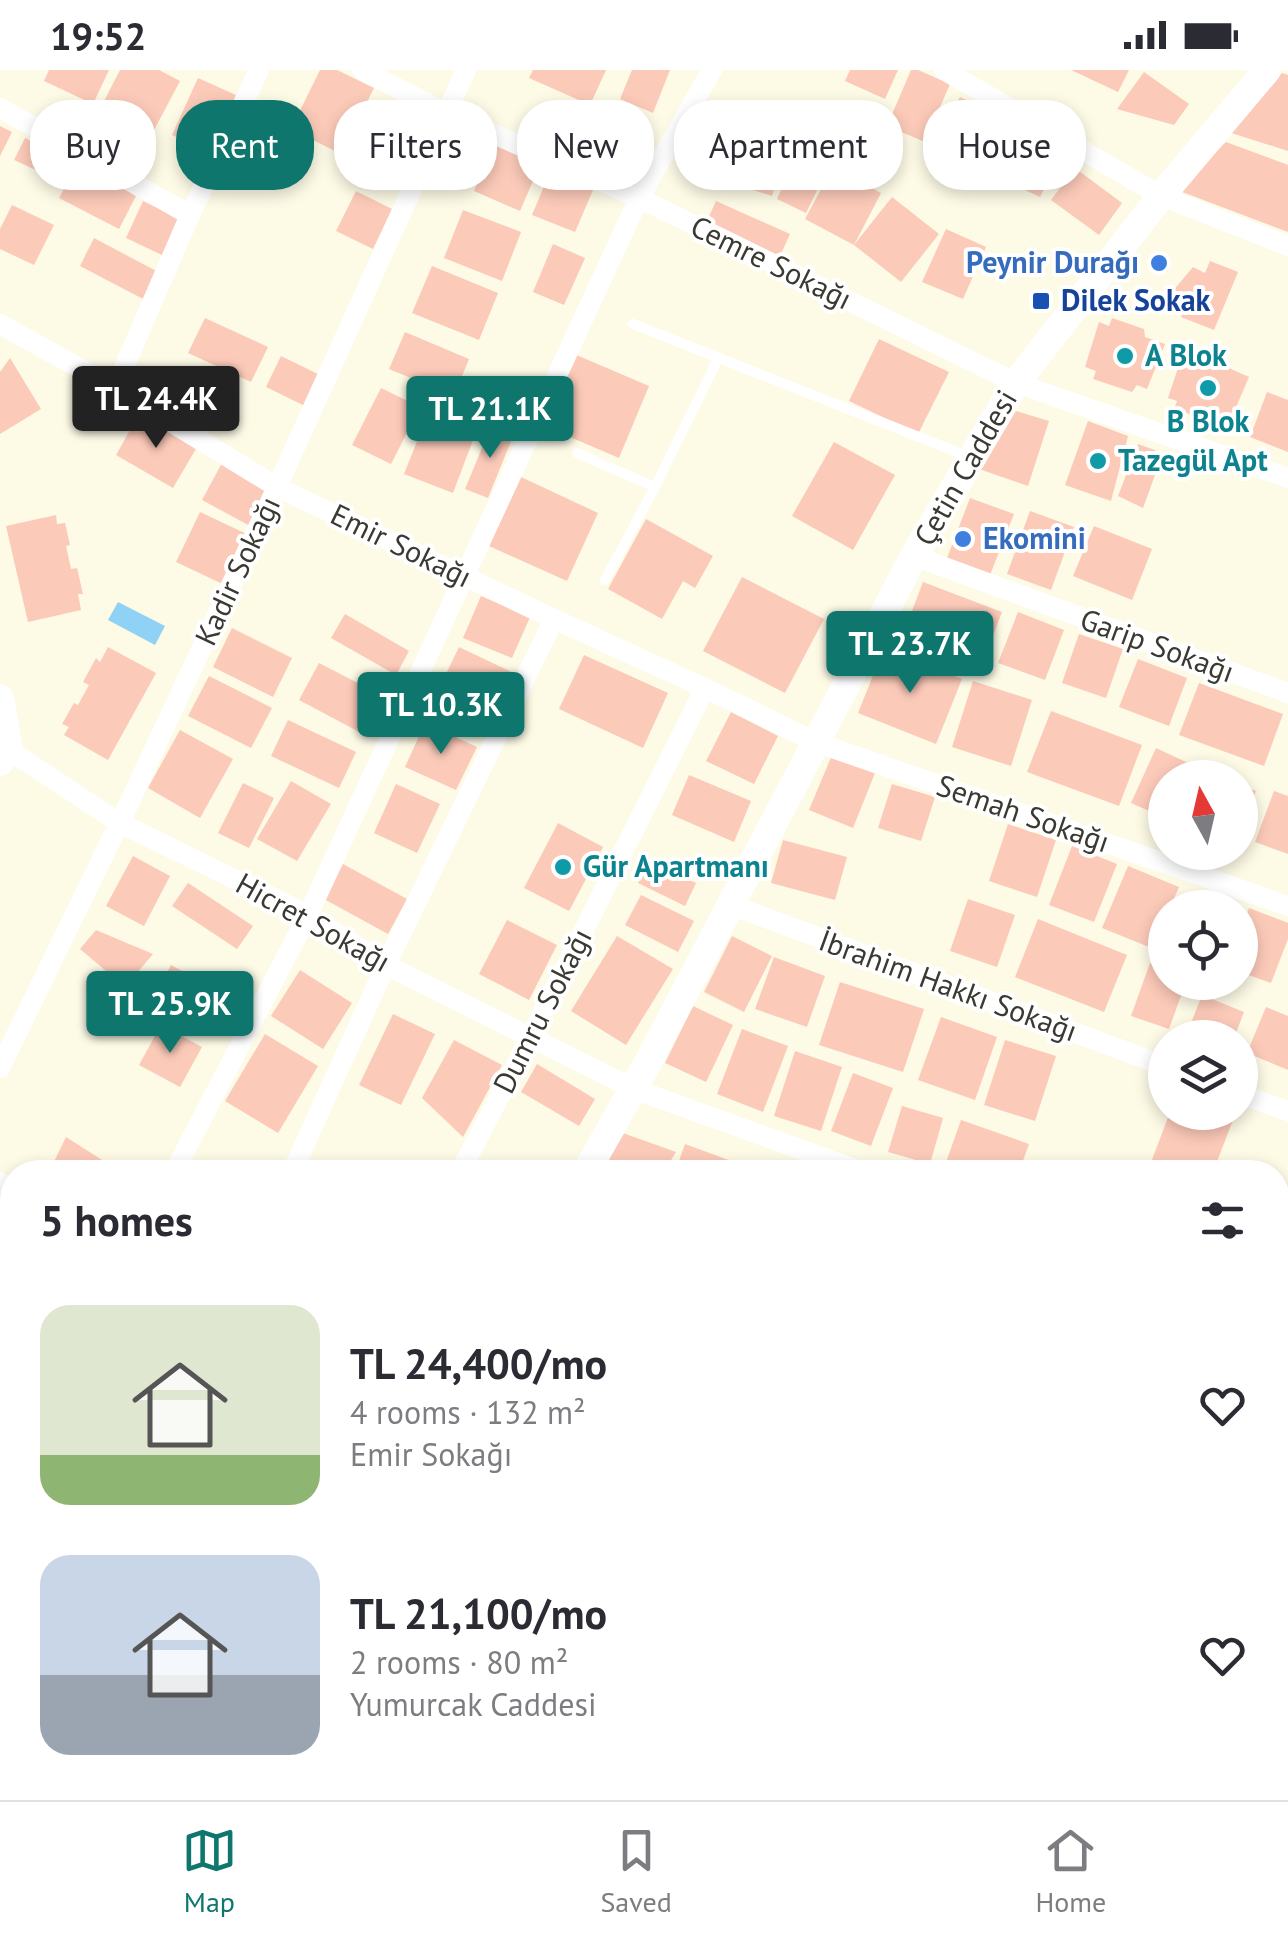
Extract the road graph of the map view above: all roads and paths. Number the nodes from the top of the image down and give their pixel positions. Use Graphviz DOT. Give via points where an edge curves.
graph roads {
  1 [pos="258,70"];
  2 [pos="362,70"];
  3 [pos="466,70"];
  4 [pos="712,70"];
  5 [pos="944,70"];
  6 [pos="1268,70"];
  7 [pos="421,100"];
  8 [pos="452,100"];
  9 [pos="0,108"];
  10 [pos="497,136"];
  11 [pos="411,190"];
  12 [pos="1161,196"];
  13 [pos="638,198"];
  14 [pos="190,215"];
  15 [pos="1288,246"];
  16 [pos="0,324"];
  17 [pos="633,324"];
  18 [pos="719,357"];
  19 [pos="1016,383"];
  20 [pos="115,388"];
  21 [pos="577,453"];
  22 [pos="972,458"];
  23 [pos="1288,478"];
  24 [pos="278,487"];
  25 [pos="655,487"];
  26 [pos="914,556"];
  27 [pos="466,578"];
  28 [pos="605,580"];
  29 [pos="554,620"];
  30 [pos="705,688"];
  31 [pos="1288,693"];
  32 [pos="0,698"];
  33 [pos="815,742"];
  34 [pos="3,752"];
  35 [pos="118,822"];
  36 [pos="731,905"];
  37 [pos="1288,906"];
  38 [pos="308,915"];
  39 [pos="386,965"];
  40 [pos="530,1038"];
  41 [pos="1148,1060"];
  42 [pos="0,1068"];
  43 [pos="634,1089"];
  44 [pos="1258,1100"];
  45 [pos="1288,1111"];
  46 [pos="180,1160"];
  47 [pos="297,1160"];
  48 [pos="466,1160"];
  49 [pos="593,1160"];
  50 [pos="830,1160"];
  1 -- 14 [label="street"];
  2 -- 7 [label="street, Cemre Sokağı"];
  3 -- 8 [label="street, Kadir Sokağı"];
  4 -- 13 [label="street"];
  5 -- 12 [label="street"];
  6 -- 12 [label="street, Çetin Caddesi"];
  9 -- 14 [label="street"];
  10 -- 13 [label="street, Cemre Sokağı"];
  11 -- 24 [label="street, Kadir Sokağı"];
  12 -- 15 [label="street"];
  12 -- 19 [label="street, Çetin Caddesi"];
  13 -- 19 [label="street, Cemre Sokağı"];
  13 -- 27 [label="street"];
  14 -- 20 [label="street"];
  16 -- 20 [label="street, Emir Sokağı"];
  17 -- 18 [label="lane"];
  18 -- 22 [label="lane"];
  18 -- 25 [label="lane"];
  19 -- 22 [label="street, Çetin Caddesi"];
  19 -- 23 [label="street, Cemre Sokağı"];
  20 -- 24 [label="street, Emir Sokağı"];
  21 -- 25 [label="lane"];
  22 -- 26 [label="street, Çetin Caddesi"];
  24 -- 27 [label="street, Emir Sokağı"];
  24 -- 35 [label="street, Kadir Sokağı"];
  25 -- 28 [label="lane"];
  26 -- 31 [label="street, Garip Sokağı"];
  26 -- 33 [label="street, Çetin Caddesi"];
  27 -- 29 [label="street, Emir Sokağı"];
  27 -- 38 [label="street"];
  29 -- 30 [label="street, Emir Sokağı"];
  29 -- 39 [label="street"];
  30 -- 33 [label="street, Emir Sokağı"];
  30 -- 40 [label="street, Dumru Sokağı"];
  32 -- 34 [label="street"];
  33 -- 36 [label="street, Çetin Caddesi"];
  33 -- 37 [label="street, Semah Sokağı"];
  34 -- 35 [label="street, Hicret Sokağı"];
  35 -- 38 [label="street, Hicret Sokağı"];
  35 -- 42 [label="street, Kadir Sokağı"];
  36 -- 41 [label="street, İbrahim Hakkı Sokağı"];
  36 -- 43 [label="street, Çetin Caddesi"];
  38 -- 39 [label="street, Hicret Sokağı"];
  38 -- 46 [label="street"];
  39 -- 40 [label="street, Hicret Sokağı"];
  39 -- 47 [label="street"];
  40 -- 43 [label="street, Hicret Sokağı"];
  40 -- 48 [label="street, Dumru Sokağı"];
  43 -- 49 [label="street, Çetin Caddesi"];
  43 -- 50 [label="street, Hicret Sokağı"];
  44 -- 45 [label="street"];
}
